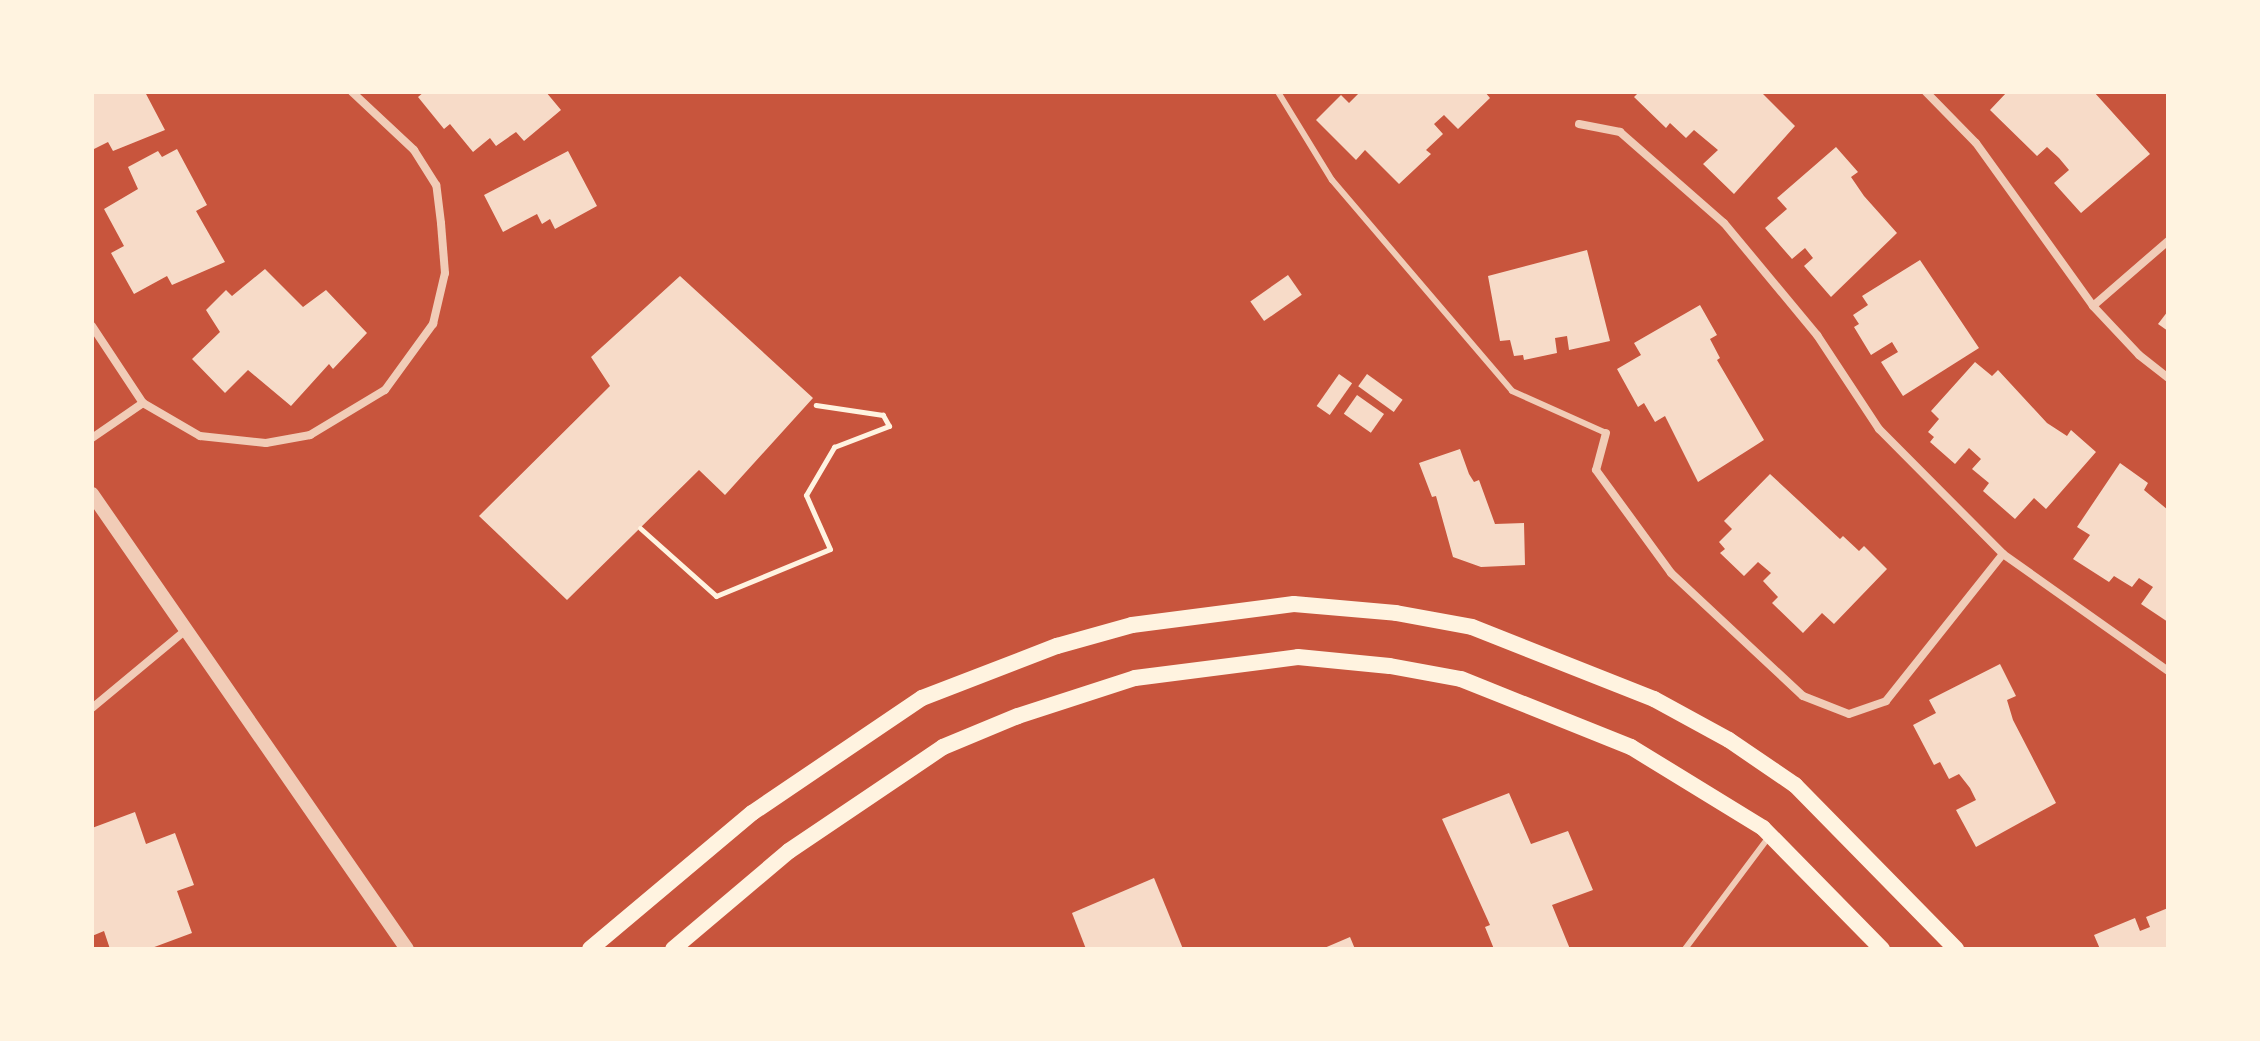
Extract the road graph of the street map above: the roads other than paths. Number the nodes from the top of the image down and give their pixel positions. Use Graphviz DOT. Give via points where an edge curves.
graph roads {
  1 [pos="352,92"];
  2 [pos="1278,92"];
  3 [pos="1926,92"];
  4 [pos="1579,124"];
  5 [pos="2168,241"];
  6 [pos="2093,306"];
  7 [pos="92,326"];
  8 [pos="2168,378"];
  9 [pos="143,403"];
  10 [pos="1606,433"];
  11 [pos="92,438"];
  12 [pos="92,494"];
  13 [pos="2003,554"];
  14 [pos="189,628"];
  15 [pos="2168,671"];
  16 [pos="92,708"];
  17 [pos="1771,835"];
  18 [pos="407,949"];
  19 [pos="590,949"];
  20 [pos="673,949"];
  21 [pos="1685,949"];
  22 [pos="1882,949"];
  23 [pos="1956,949"];
  1 -- 9 [label="street" via="414,150 436,185 445,273 433,324 385,390 310,435 266,443 200,436"];
  2 -- 10 [label="lane" via="1332,180 1512,391"];
  3 -- 6 [label="street" via="1976,143"];
  4 -- 13 [label="street" via="1620,132 1724,223 1817,335 1879,429"];
  5 -- 6 [label="street"];
  6 -- 8 [label="street"];
  7 -- 9 [label="street"];
  9 -- 11 [label="street"];
  10 -- 13 [label="street" via="1596,470 1671,573 1803,696 1849,714 1886,701"];
  12 -- 14 [label="street"];
  13 -- 15 [label="street"];
  14 -- 16 [label="street"];
  14 -- 18 [label="street"];
  17 -- 20 [label="main road" via="1631,747 1461,679 1298,657 1226,663 1135,678 1083,693 943,747 789,851"];
  17 -- 21 [label="lane"];
  17 -- 22 [label="main road"];
  19 -- 23 [label="main road" via="752,813 922,698 1057,646 1132,625 1294,604 1396,613 1472,627 1654,699 1729,740 1795,785"];
}
